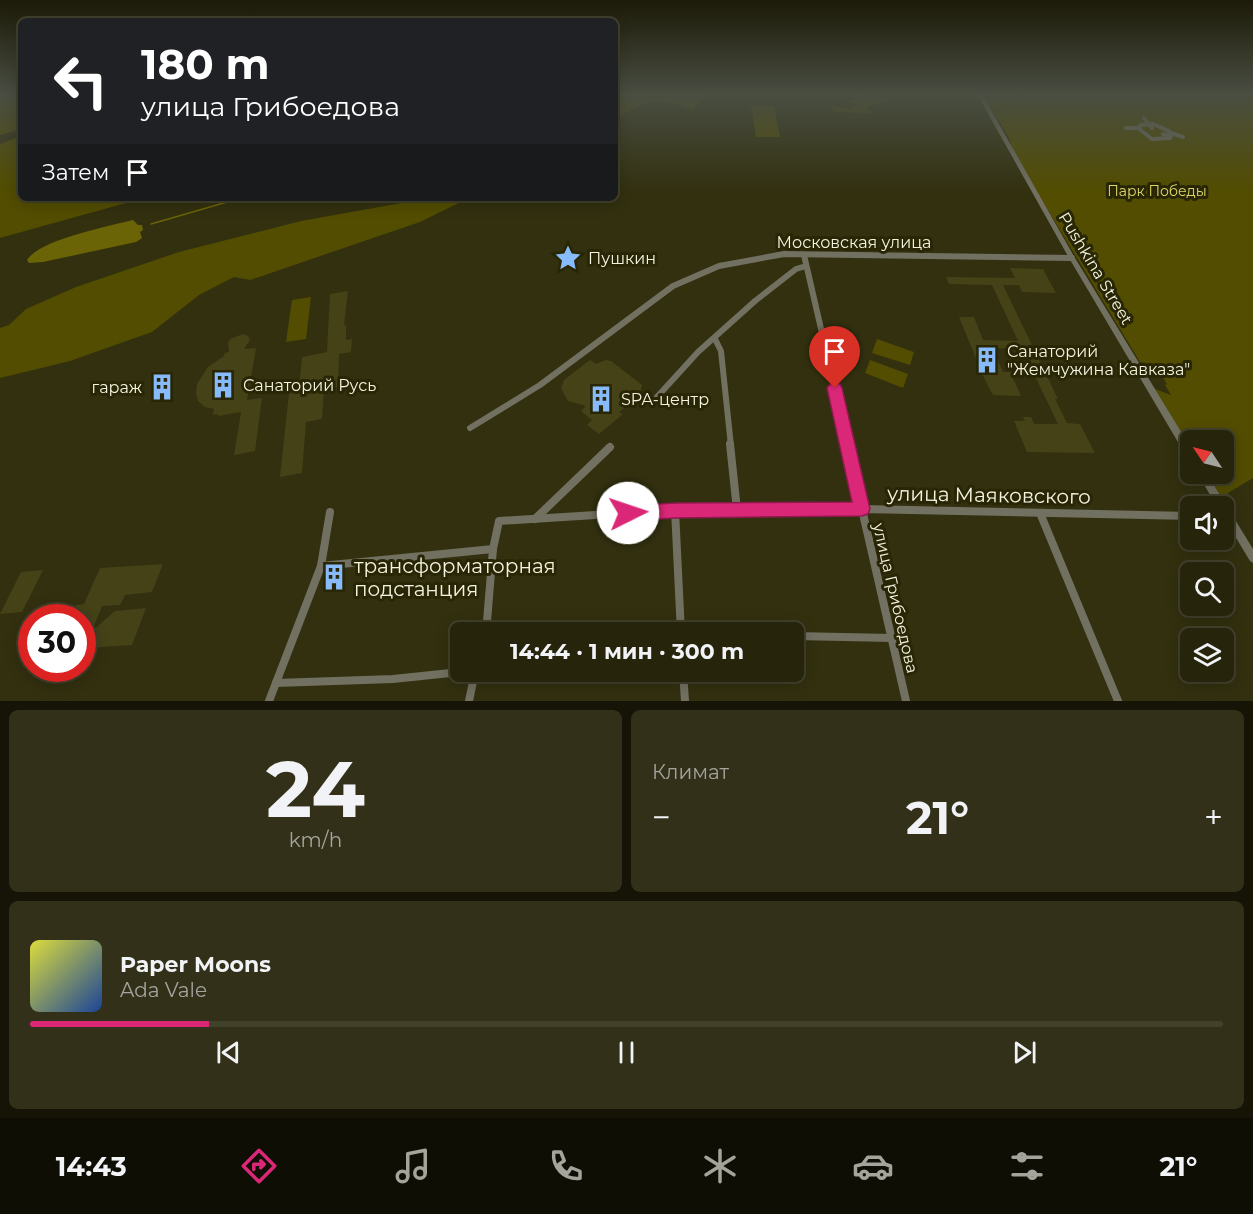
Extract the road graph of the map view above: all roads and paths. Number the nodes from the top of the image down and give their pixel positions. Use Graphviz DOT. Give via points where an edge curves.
graph roads {
  1 [pos="998,127"];
  2 [pos="1159,127"];
  3 [pos="1126,128"];
  4 [pos="1138,129"];
  5 [pos="1150,134"];
  6 [pos="1162,134"];
  7 [pos="1171,135"];
  8 [pos="1145,136"];
  9 [pos="1183,136"];
  10 [pos="1162,140"];
  11 [pos="1167,146"];
  12 [pos="804,255"];
  13 [pos="1072,258"];
  14 [pos="806,266"];
  15 [pos="716,339"];
  16 [pos="657,397"];
  17 [pos="470,428"];
  18 [pos="1180,438"];
  19 [pos="610,447"];
  20 [pos="862,509"];
  21 [pos="675,510"];
  22 [pos="737,510"];
  23 [pos="330,512"];
  24 [pos="1040,513"];
  25 [pos="1180,516"];
  26 [pos="535,519"];
  27 [pos="1234,527"];
  28 [pos="493,549"];
  29 [pos="1253,558"];
  30 [pos="321,566"];
  31 [pos="487,622"];
  32 [pos="680,622"];
  33 [pos="804,636"];
  34 [pos="892,638"];
  35 [pos="450,673"];
  36 [pos="474,682"];
  37 [pos="684,682"];
  38 [pos="276,683"];
  39 [pos="269,701"];
  40 [pos="469,701"];
  41 [pos="685,701"];
  42 [pos="906,701"];
  43 [pos="1118,701"];
  1 -- 13 [label="street, Pushkina Street"];
  2 -- 7 [label="street"];
  3 -- 4 [label="street"];
  4 -- 8 [label="street"];
  5 -- 8 [label="street"];
  6 -- 7 [label="street"];
  7 -- 9 [label="street"];
  7 -- 10 [label="street"];
  8 -- 10 [label="street"];
  10 -- 11 [label="street"];
  12 -- 13 [label="street, Московская улица"];
  12 -- 14 [label="street, улица Грибоедова"];
  12 -- 17 [label="street, Московская улица" via="766,256 719,266 673,286 540,385"];
  13 -- 18 [label="street, Pushkina Street"];
  14 -- 15 [label="street" via="796,268 755,301"];
  14 -- 20 [label="street, улица Грибоедова"];
  15 -- 16 [label="street" via="691,358"];
  15 -- 22 [label="street" via="721,351"];
  19 -- 26 [label="street"];
  20 -- 22 [label="street, улица Маяковского"];
  20 -- 24 [label="street, улица Маяковского"];
  20 -- 34 [label="street, улица Грибоедова"];
  21 -- 22 [label="street, улица Маяковского"];
  21 -- 26 [label="street, улица Маяковского"];
  21 -- 32 [label="street"];
  23 -- 30 [label="street"];
  24 -- 25 [label="street, улица Маяковского"];
  24 -- 43 [label="street"];
  26 -- 28 [label="street, улица Маяковского" via="499,521"];
  27 -- 29 [label="street"];
  28 -- 30 [label="street"];
  28 -- 31 [label="street"];
  30 -- 38 [label="street"];
  33 -- 34 [label="street"];
  34 -- 42 [label="street, улица Грибоедова"];
  35 -- 38 [label="street"];
  36 -- 40 [label="street"];
  37 -- 41 [label="street"];
  38 -- 39 [label="street"];
}
